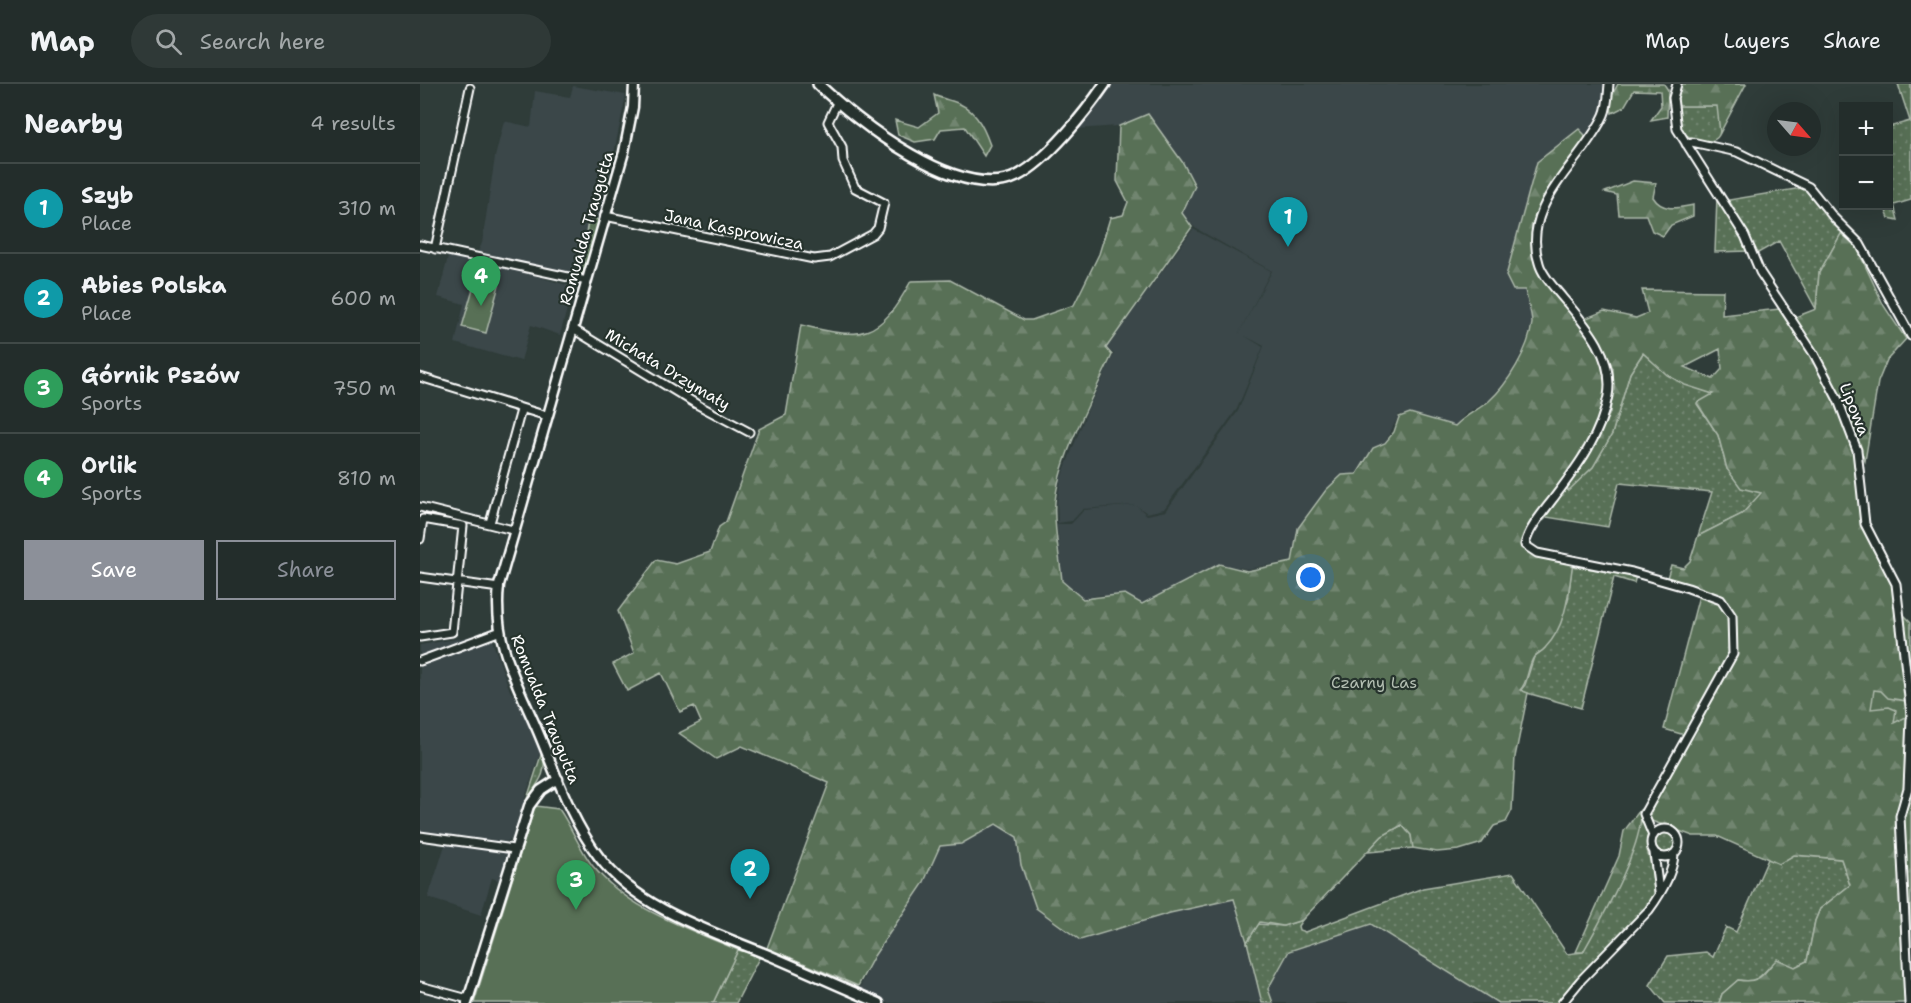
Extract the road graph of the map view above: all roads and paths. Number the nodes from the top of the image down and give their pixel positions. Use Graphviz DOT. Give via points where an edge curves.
graph roads {
  1 [pos="634,84"];
  2 [pos="818,84"];
  3 [pos="1105,84"];
  4 [pos="1609,84"];
  5 [pos="1677,84"];
  6 [pos="470,88"];
  7 [pos="837,103"];
  8 [pos="1686,144"];
  9 [pos="605,216"];
  10 [pos="420,245"];
  11 [pos="435,249"];
  12 [pos="587,282"];
  13 [pos="573,328"];
  14 [pos="1911,336"];
  15 [pos="420,377"];
  16 [pos="521,410"];
  17 [pos="547,416"];
  18 [pos="749,432"];
  19 [pos="420,507"];
  20 [pos="490,523"];
  21 [pos="513,530"];
  22 [pos="420,539"];
  23 [pos="420,577"];
  24 [pos="457,581"];
  25 [pos="499,588"];
  26 [pos="498,632"];
  27 [pos="420,637"];
  28 [pos="420,661"];
  29 [pos="1911,717"];
  30 [pos="558,779"];
  31 [pos="420,836"];
  32 [pos="1653,836"];
  33 [pos="514,849"];
  34 [pos="1654,853"];
  35 [pos="1674,854"];
  36 [pos="1658,897"];
  37 [pos="420,986"];
  38 [pos="1909,999"];
  39 [pos="467,1001"];
  40 [pos="879,1003"];
  41 [pos="1562,1003"];
  1 -- 9 [label="street, Romualda Traugutta" via="624,152"];
  2 -- 7 [label="main road"];
  3 -- 7 [label="main road" via="1041,159 1017,176 986,183 923,160"];
  4 -- 32 [label="street" via="1603,117 1545,204 1537,220 1536,236 1539,264 1599,346 1610,373 1609,394 1603,420 1587,452 1545,509 1526,545 1537,553 1636,573 1694,590 1721,600 1732,616 1735,632 1730,661 1644,814"];
  5 -- 8 [label="street, Lipowa" via="1673,117"];
  6 -- 11 [label="street"];
  7 -- 9 [label="street, Jana Kasprowicza" via="828,122 842,147 843,161 855,188 884,203 873,234 830,258 814,259"];
  8 -- 14 [label="street" via="1737,152 1809,187 1860,244"];
  8 -- 29 [label="street, Lipowa" via="1745,236 1760,272 1814,354 1838,400 1857,450 1865,524 1896,584"];
  9 -- 12 [label="street, Romualda Traugutta"];
  10 -- 11 [label="street"];
  11 -- 12 [label="street"];
  12 -- 13 [label="street, Romualda Traugutta"];
  13 -- 17 [label="street, Romualda Traugutta"];
  13 -- 18 [label="street, Michała Drzymały"];
  15 -- 16 [label="street"];
  16 -- 17 [label="street"];
  16 -- 20 [label="street"];
  17 -- 21 [label="street, Romualda Traugutta"];
  19 -- 20 [label="street"];
  20 -- 21 [label="street"];
  21 -- 25 [label="street, Romualda Traugutta"];
  22 -- 24 [label="street" via="423,519 463,526"];
  23 -- 24 [label="street"];
  24 -- 25 [label="street"];
  24 -- 27 [label="street" via="452,632"];
  25 -- 26 [label="street, Romualda Traugutta"];
  26 -- 28 [label="street"];
  26 -- 30 [label="street, Romualda Traugutta"];
  29 -- 38 [label="street, Lipowa" via="1908,788 1900,816"];
  30 -- 33 [label="street" via="534,797"];
  30 -- 40 [label="street, Romualda Traugutta" via="577,823 599,858 632,888 696,924"];
  31 -- 33 [label="street"];
  32 -- 34 [label="street" via="1650,843"];
  32 -- 35 [label="street" via="1662,829 1675,833 1679,842"];
  33 -- 39 [label="street"];
  34 -- 35 [label="street" via="1666,858"];
  34 -- 36 [label="street"];
  35 -- 36 [label="street"];
  36 -- 41 [label="street"];
  37 -- 39 [label="street"];
}
